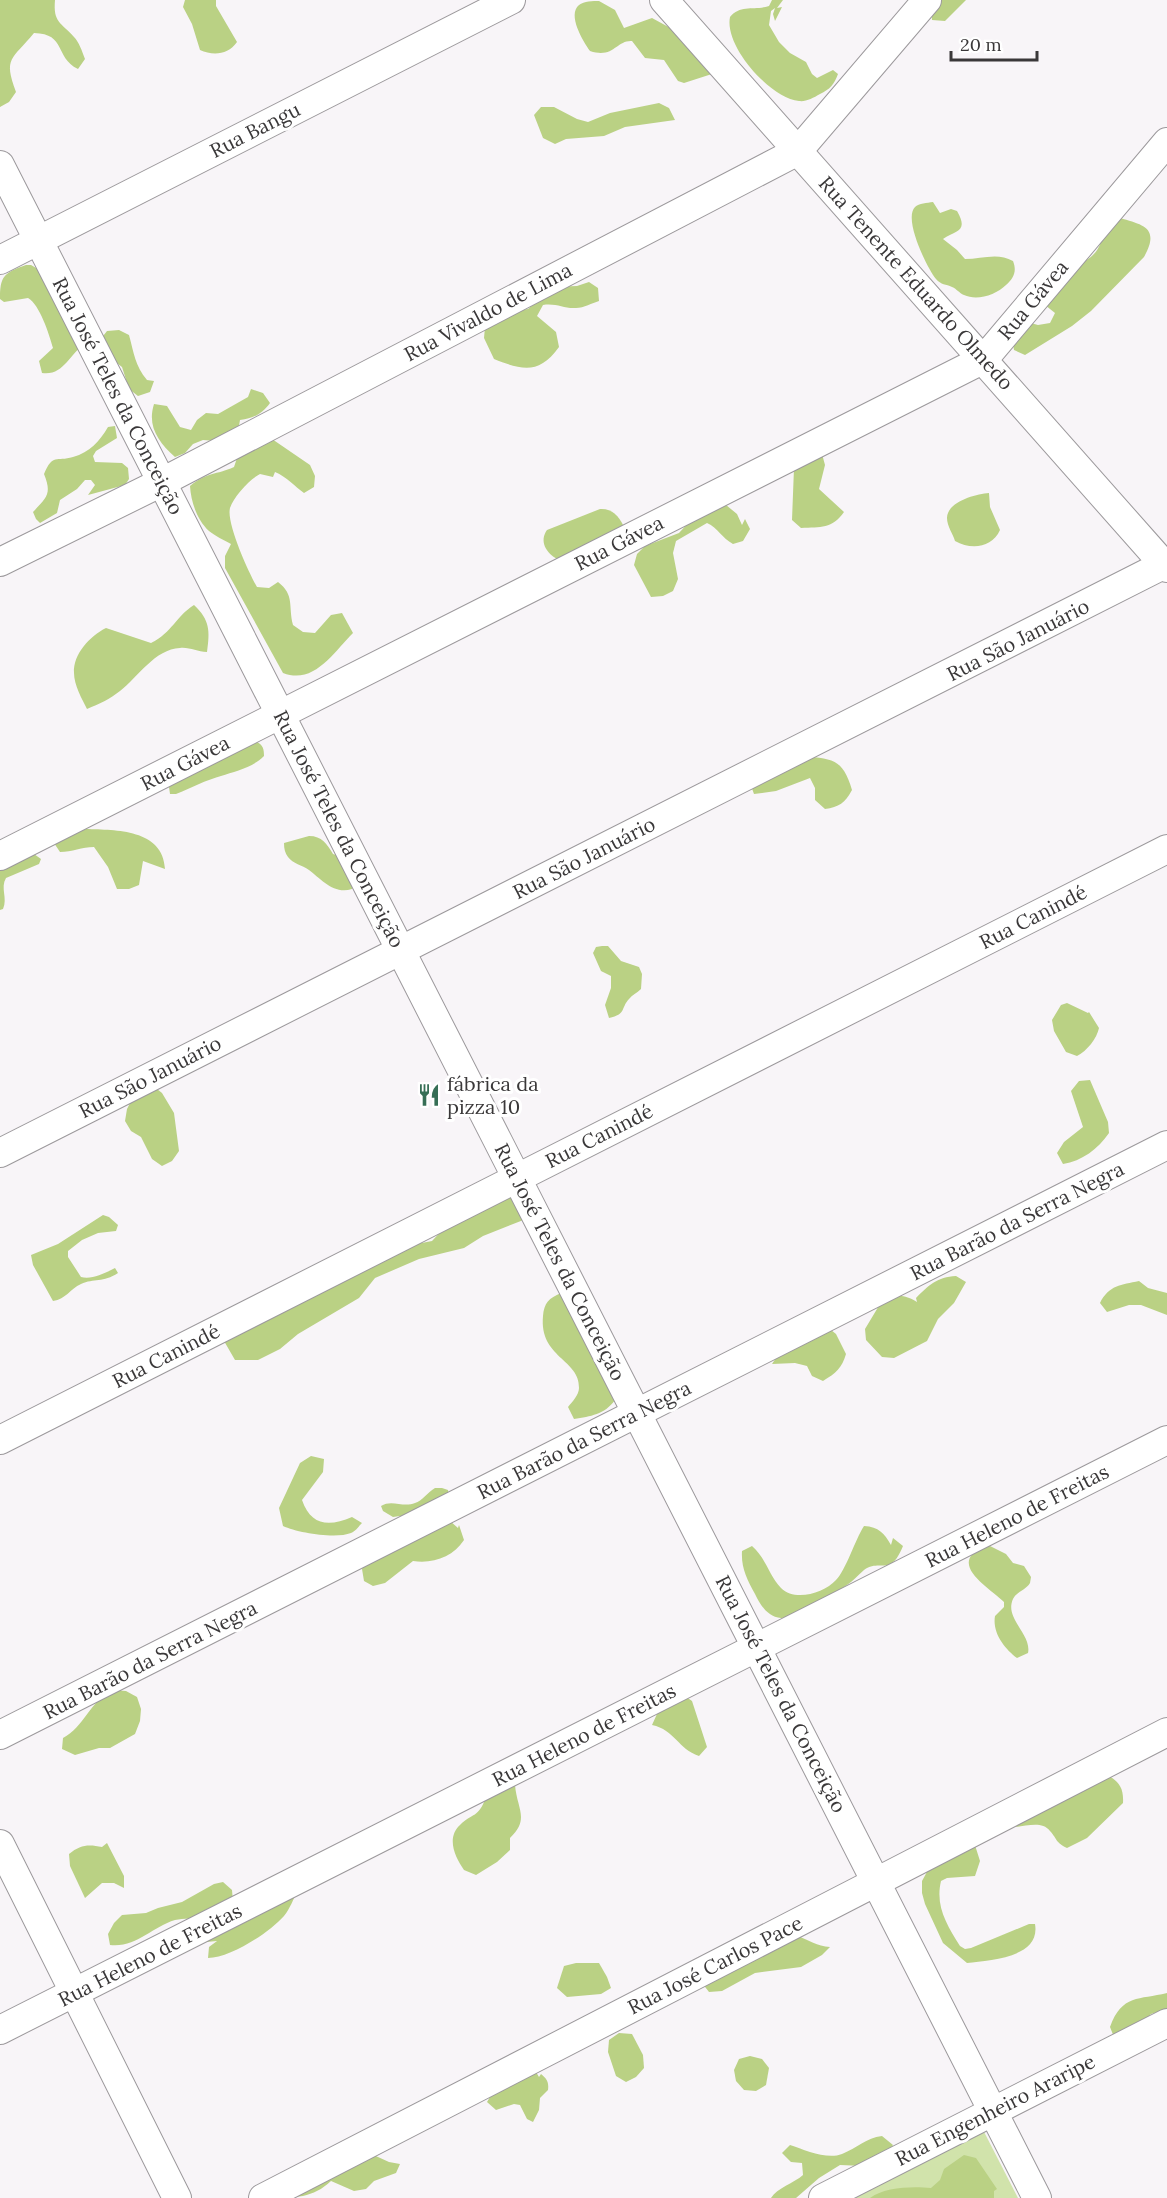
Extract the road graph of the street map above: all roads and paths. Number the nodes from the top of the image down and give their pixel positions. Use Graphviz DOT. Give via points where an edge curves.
graph roads {
  1 [pos="511,0"];
  2 [pos="664,0"];
  3 [pos="927,0"];
  4 [pos="1167,141"];
  5 [pos="798,151"];
  6 [pos="0,165"];
  7 [pos="38,240"];
  8 [pos="0,260"];
  9 [pos="984,359"];
  10 [pos="162,482"];
  11 [pos="0,562"];
  12 [pos="1166,566"];
  13 [pos="280,714"];
  14 [pos="1167,849"];
  15 [pos="0,856"];
  16 [pos="401,951"];
  17 [pos="1167,1145"];
  18 [pos="0,1152"];
  19 [pos="516,1178"];
  20 [pos="637,1413"];
  21 [pos="0,1440"];
  22 [pos="1167,1440"];
  23 [pos="756,1648"];
  24 [pos="1167,1732"];
  25 [pos="0,1735"];
  26 [pos="0,1844"];
  27 [pos="877,1882"];
  28 [pos="75,1993"];
  29 [pos="1167,2023"];
  30 [pos="0,2031"];
  31 [pos="993,2111"];
  32 [pos="177,2198"];
  33 [pos="263,2198"];
  34 [pos="823,2198"];
  35 [pos="1037,2198"];
  1 -- 7 [label="street, Rua Bangu"];
  2 -- 5 [label="street, Rua Tenente Eduardo Olmedo"];
  3 -- 5 [label="street, Rua Vivaldo de Lima"];
  4 -- 9 [label="street, Rua Gávea"];
  5 -- 9 [label="street, Rua Tenente Eduardo Olmedo"];
  5 -- 10 [label="street, Rua Vivaldo de Lima"];
  6 -- 7 [label="street, Rua José Teles da Conceição"];
  7 -- 8 [label="street, Rua Bangu"];
  7 -- 10 [label="street, Rua José Teles da Conceição"];
  9 -- 12 [label="street, Rua Tenente Eduardo Olmedo"];
  9 -- 13 [label="street, Rua Gávea"];
  10 -- 11 [label="street, Rua Vivaldo de Lima"];
  10 -- 13 [label="street, Rua José Teles da Conceição"];
  12 -- 16 [label="street, Rua São Januário"];
  13 -- 15 [label="street, Rua Gávea"];
  13 -- 16 [label="street, Rua José Teles da Conceição"];
  14 -- 19 [label="street, Rua Canindé"];
  16 -- 18 [label="street, Rua São Januário"];
  16 -- 19 [label="street, Rua José Teles da Conceição"];
  17 -- 20 [label="street, Rua Barão da Serra Negra"];
  19 -- 20 [label="street, Rua José Teles da Conceição"];
  19 -- 21 [label="street, Rua Canindé"];
  20 -- 23 [label="street, Rua José Teles da Conceição"];
  20 -- 25 [label="street, Rua Barão da Serra Negra"];
  22 -- 23 [label="street, Rua Heleno de Freitas"];
  23 -- 27 [label="street, Rua José Teles da Conceição"];
  23 -- 28 [label="street, Rua Heleno de Freitas"];
  24 -- 27 [label="street, Rua José Carlos Pace"];
  26 -- 28 [label="street"];
  27 -- 31 [label="street, Rua José Teles da Conceição"];
  27 -- 33 [label="street, Rua José Carlos Pace"];
  28 -- 30 [label="street, Rua Heleno de Freitas"];
  28 -- 32 [label="street"];
  29 -- 31 [label="street, Rua Engenheiro Araripe"];
  31 -- 34 [label="street, Rua Engenheiro Araripe"];
  31 -- 35 [label="street, Rua José Teles da Conceição"];
}
